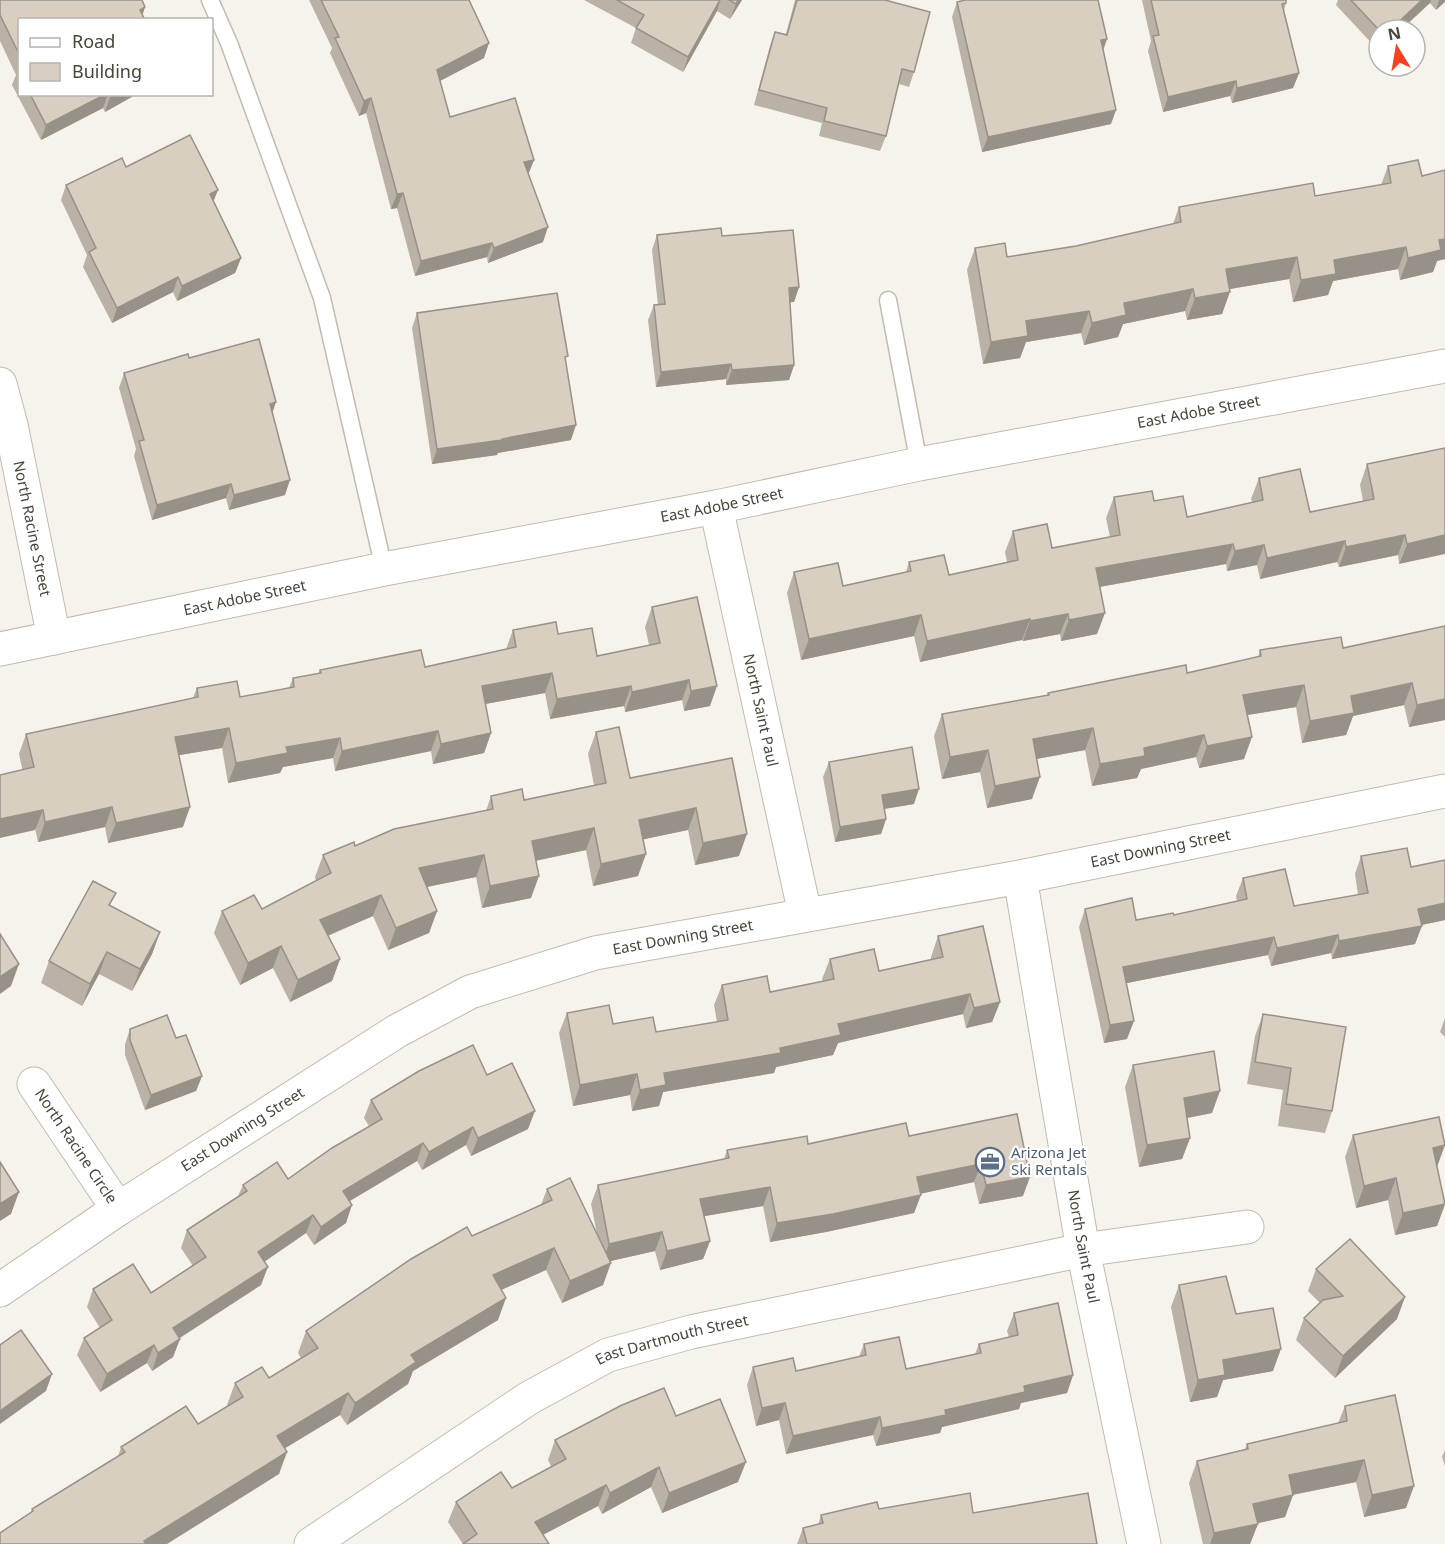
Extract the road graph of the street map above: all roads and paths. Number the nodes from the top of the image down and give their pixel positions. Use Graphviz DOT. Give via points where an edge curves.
graph roads {
  1 [pos="210,0"];
  2 [pos="888,300"];
  3 [pos="1445,366"];
  4 [pos="0,384"];
  5 [pos="919,464"];
  6 [pos="716,507"];
  7 [pos="384,569"];
  8 [pos="54,638"];
  9 [pos="0,649"];
  10 [pos="1445,790"];
  11 [pos="1020,877"];
  12 [pos="805,914"];
  13 [pos="34,1084"];
  14 [pos="118,1209"];
  15 [pos="1247,1227"];
  16 [pos="1083,1250"];
  17 [pos="0,1290"];
  18 [pos="311,1544"];
  19 [pos="1144,1544"];
  1 -- 7 [label="lane" via="230,43 322,298"];
  2 -- 5 [label="lane"];
  3 -- 5 [label="street, East Adobe Street"];
  4 -- 8 [label="street, North Racine Street"];
  5 -- 6 [label="street, East Adobe Street"];
  6 -- 7 [label="street, East Adobe Street"];
  6 -- 12 [label="street, North Saint Paul"];
  7 -- 8 [label="street, East Adobe Street"];
  8 -- 9 [label="street, East Adobe Street"];
  10 -- 11 [label="street, East Downing Street"];
  11 -- 12 [label="street, East Downing Street"];
  11 -- 16 [label="street, North Saint Paul"];
  12 -- 14 [label="street, East Downing Street" via="596,953 470,992 397,1031"];
  13 -- 14 [label="street, North Racine Circle"];
  14 -- 17 [label="street, East Downing Street"];
  15 -- 16 [label="street, East Dartmouth Street"];
  16 -- 18 [label="street, East Dartmouth Street" via="702,1329 608,1355 529,1398"];
  16 -- 19 [label="street, North Saint Paul"];
}
